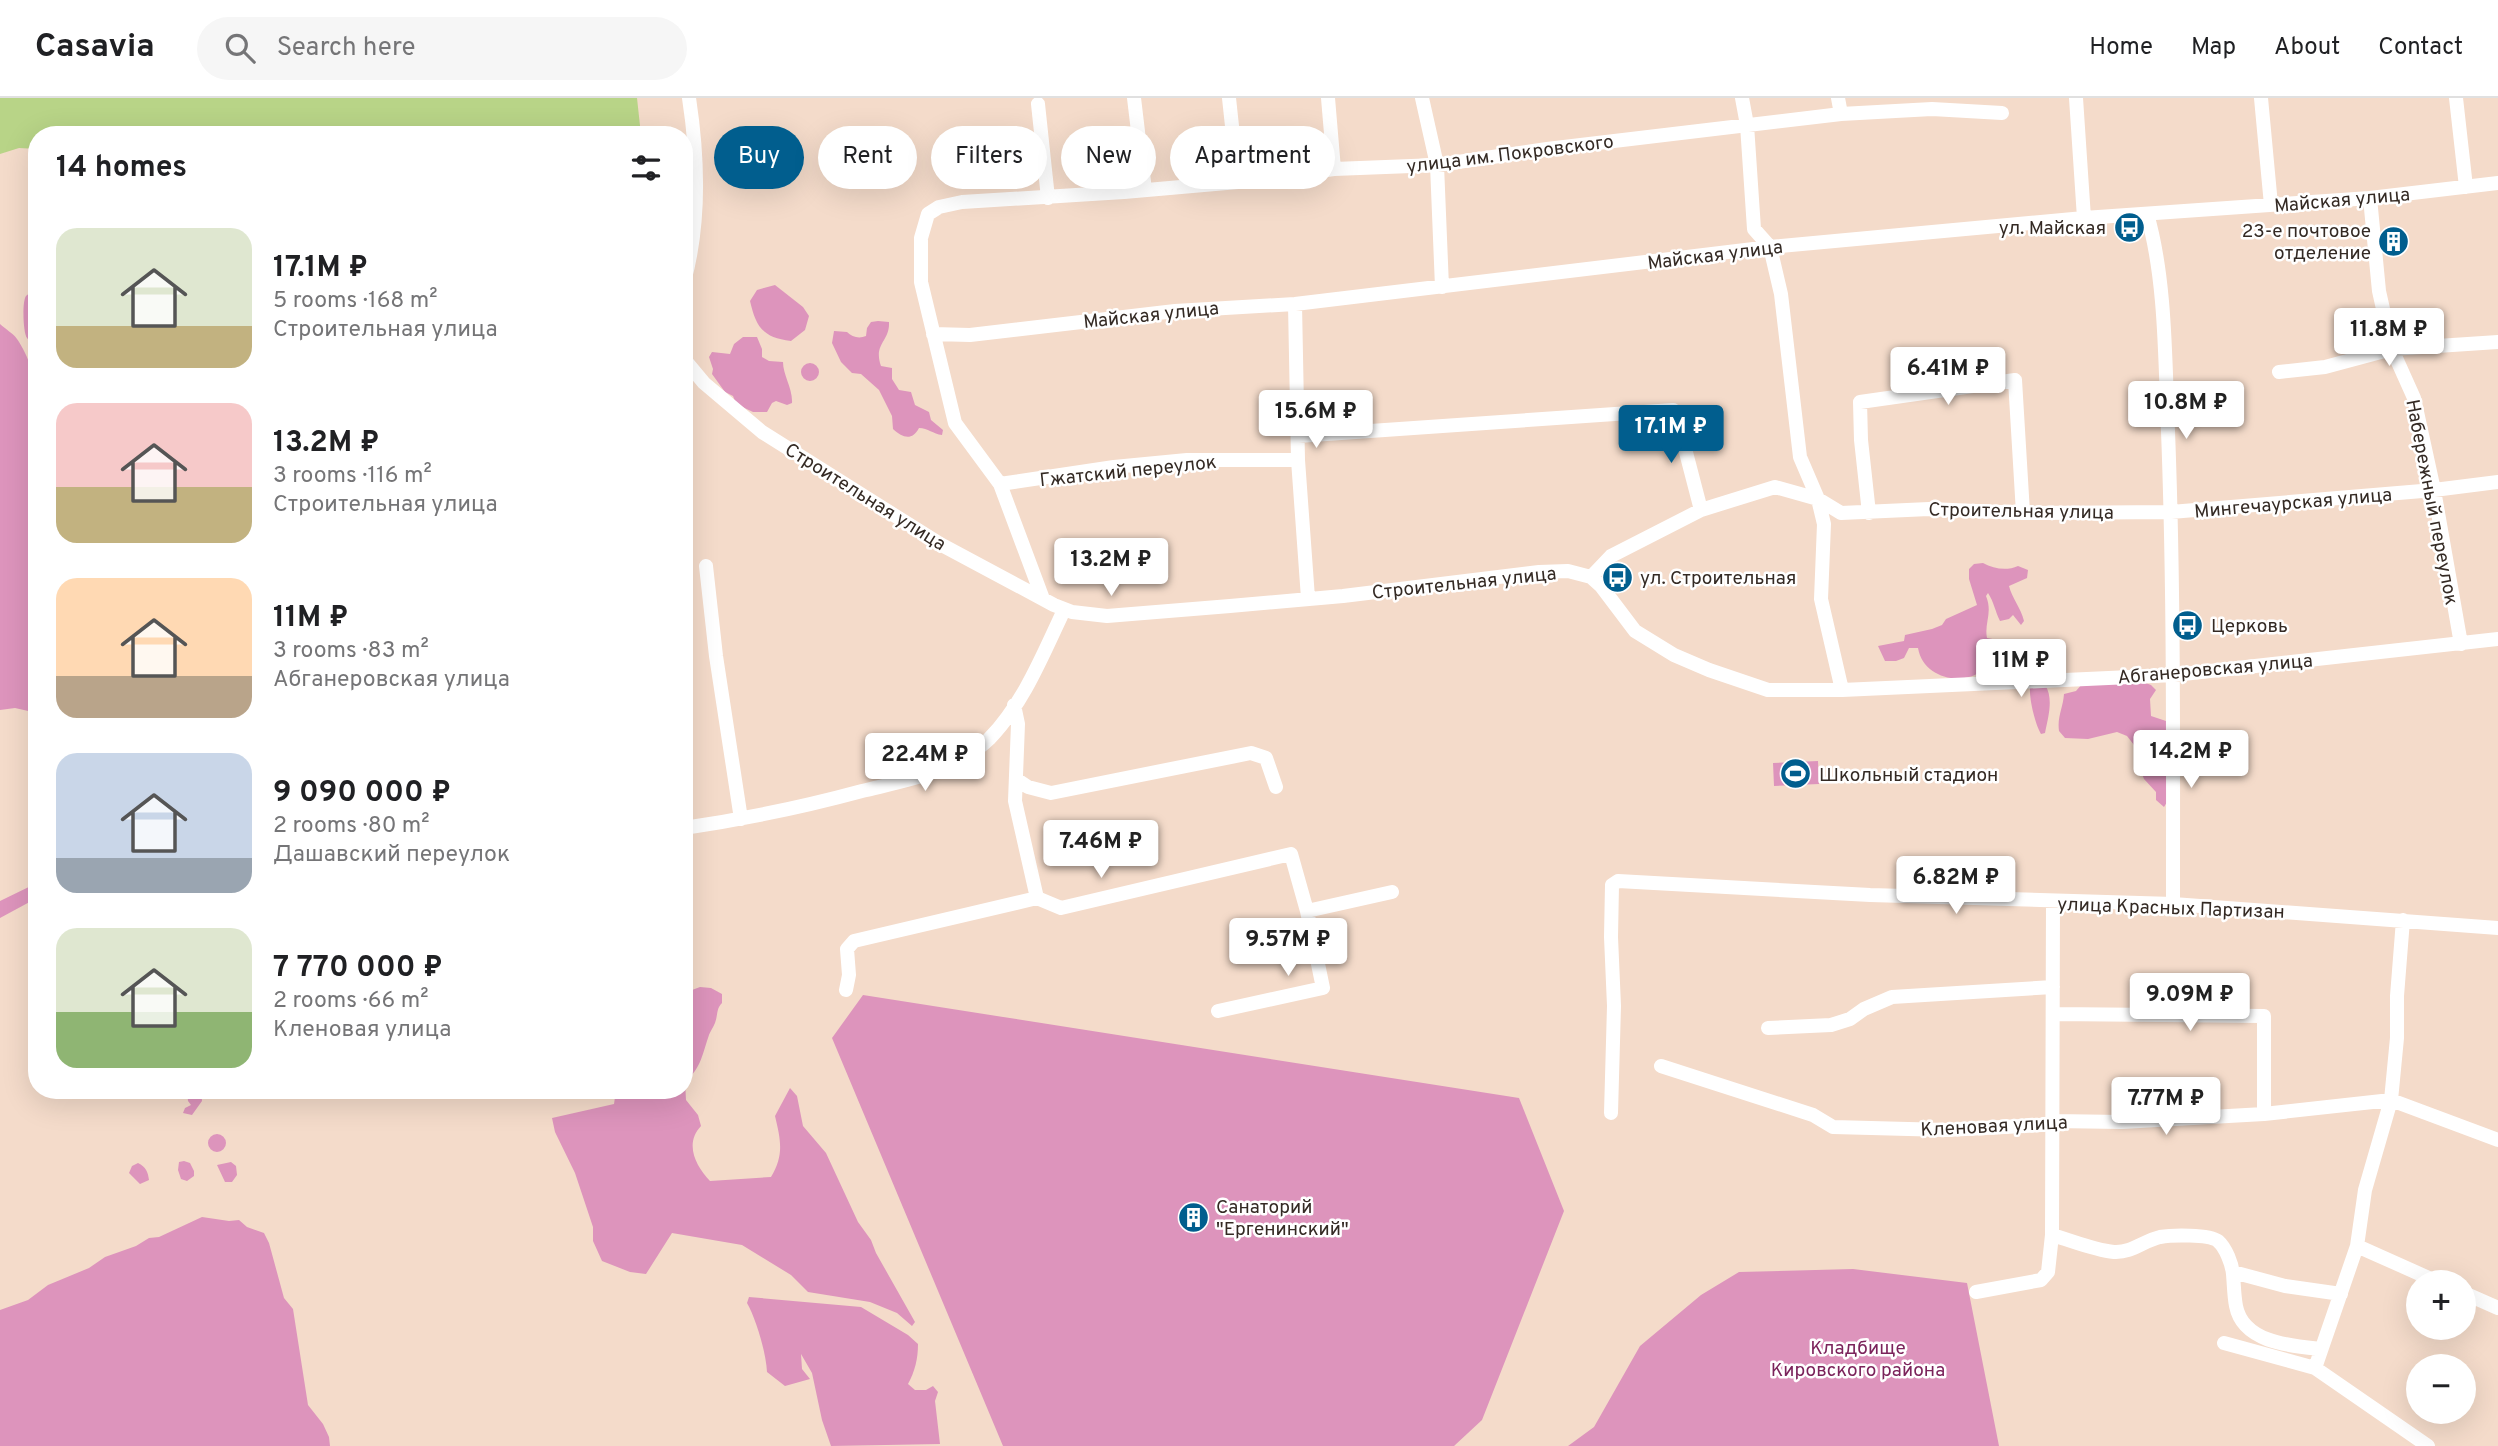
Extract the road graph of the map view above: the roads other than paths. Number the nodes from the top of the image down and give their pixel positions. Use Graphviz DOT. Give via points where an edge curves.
graph roads {
  1 [pos="689,98"];
  2 [pos="1134,98"];
  3 [pos="1229,98"];
  4 [pos="1328,98"];
  5 [pos="1422,98"];
  6 [pos="1742,98"];
  7 [pos="1838,98"];
  8 [pos="2076,98"];
  9 [pos="2261,98"];
  10 [pos="2456,98"];
  11 [pos="1038,104"];
  12 [pos="1932,104"];
  13 [pos="2002,113"];
  14 [pos="1841,114"];
  15 [pos="1746,123"];
  16 [pos="691,126"];
  17 [pos="1232,126"];
  18 [pos="1330,126"];
  19 [pos="693,146"];
  20 [pos="1437,165"];
  21 [pos="1335,169"];
  22 [pos="2498,183"];
  23 [pos="2466,187"];
  24 [pos="1170,188"];
  25 [pos="1146,190"];
  26 [pos="1048,198"];
  27 [pos="2370,198"];
  28 [pos="2271,205"];
  29 [pos="2147,214"];
  30 [pos="2084,218"];
  31 [pos="693,236"];
  32 [pos="1770,247"];
  33 [pos="1442,287"];
  34 [pos="1295,304"];
  35 [pos="933,334"];
  36 [pos="2498,342"];
  37 [pos="2392,349"];
  38 [pos="693,370"];
  39 [pos="2279,372"];
  40 [pos="1298,436"];
  41 [pos="1298,460"];
  42 [pos="2498,482"];
  43 [pos="1000,484"];
  44 [pos="2434,490"];
  45 [pos="1818,499"];
  46 [pos="1701,510"];
  47 [pos="2171,512"];
  48 [pos="1868,513"];
  49 [pos="2023,513"];
  50 [pos="706,566"];
  51 [pos="1591,578"];
  52 [pos="1308,598"];
  53 [pos="1043,599"];
  54 [pos="1064,610"];
  55 [pos="2498,639"];
  56 [pos="2461,644"];
  57 [pos="2174,675"];
  58 [pos="1842,690"];
  59 [pos="1014,705"];
  60 [pos="1016,779"];
  61 [pos="1276,787"];
  62 [pos="741,819"];
  63 [pos="693,827"];
  64 [pos="1392,892"];
  65 [pos="1037,898"];
  66 [pos="2053,902"];
  67 [pos="2173,904"];
  68 [pos="1307,911"];
  69 [pos="2403,920"];
  70 [pos="2498,928"];
  71 [pos="2053,987"];
  72 [pos="846,990"];
  73 [pos="1218,1011"];
  74 [pos="2054,1014"];
  75 [pos="1768,1028"];
  76 [pos="1661,1066"];
  77 [pos="2391,1100"];
  78 [pos="1611,1113"];
  79 [pos="2264,1114"];
  80 [pos="2053,1121"];
  81 [pos="2498,1140"];
  82 [pos="2052,1235"];
  83 [pos="2357,1246"];
  84 [pos="2411,1270"];
  85 [pos="2233,1272"];
  86 [pos="1976,1292"];
  87 [pos="2341,1294"];
  88 [pos="2476,1298"];
  89 [pos="2498,1308"];
  90 [pos="2224,1343"];
  91 [pos="2321,1349"];
  92 [pos="2315,1368"];
  93 [pos="2428,1446"];
  1 -- 16 [label="street"];
  2 -- 25 [label="street"];
  3 -- 17 [label="street"];
  4 -- 18 [label="street"];
  5 -- 20 [label="street"];
  6 -- 15 [label="street"];
  7 -- 14 [label="street"];
  8 -- 30 [label="street"];
  9 -- 28 [label="street"];
  10 -- 23 [label="street"];
  11 -- 26 [label="street"];
  12 -- 13 [label="street, улица им. Покровского"];
  12 -- 14 [label="street, улица им. Покровского"];
  14 -- 15 [label="street, улица им. Покровского"];
  15 -- 20 [label="street, улица им. Покровского"];
  15 -- 32 [label="street" via="1754,229"];
  19 -- 31 [label="street"];
  20 -- 21 [label="street, улица им. Покровского"];
  20 -- 33 [label="street"];
  22 -- 23 [label="street, Майская улица"];
  23 -- 27 [label="street, Майская улица"];
  24 -- 25 [label="street, улица им. Покровского"];
  25 -- 26 [label="street, улица им. Покровского"];
  26 -- 35 [label="street, улица им. Покровского" via="962,202 928,214 921,238 921,282"];
  27 -- 28 [label="street, Майская улица"];
  27 -- 37 [label="street, Набережный переулок" via="2379,291"];
  28 -- 29 [label="street, Майская улица"];
  29 -- 30 [label="street, Майская улица"];
  29 -- 47 [label="street" via="2156,245"];
  30 -- 32 [label="street, Майская улица"];
  32 -- 33 [label="street, Майская улица"];
  32 -- 45 [label="street" via="1782,294 1800,457"];
  33 -- 34 [label="street, Майская улица"];
  34 -- 35 [label="street, Майская улица" via="1175,311 970,335"];
  34 -- 40 [label="street"];
  35 -- 43 [label="street, улица им. Покровского" via="955,423"];
  36 -- 37 [label="street"];
  37 -- 39 [label="street" via="2325,367"];
  37 -- 44 [label="street, Набережный переулок" via="2414,398"];
  38 -- 53 [label="street, Строительная улица" via="762,432 940,544"];
  40 -- 41 [label="street"];
  40 -- 46 [label="street" via="1673,410"];
  41 -- 43 [label="street, Гжатский переулок" via="1187,460"];
  41 -- 52 [label="street"];
  42 -- 44 [label="street, Мингечаурская улица"];
  43 -- 53 [label="street, улица им. Покровского"];
  44 -- 47 [label="street, Мингечаурская улица"];
  44 -- 56 [label="street, Набережный переулок"];
  45 -- 46 [label="street, Строительная улица" via="1775,487"];
  45 -- 48 [label="street, Строительная улица" via="1841,513"];
  45 -- 58 [label="street" via="1824,524 1821,599"];
  46 -- 51 [label="street, Строительная улица" via="1611,555"];
  47 -- 49 [label="street, Строительная улица"];
  47 -- 57 [label="street"];
  48 -- 49 [label="street, Строительная улица" via="1929,509"];
  48 -- 49 [label="street" via="1860,402 2015,380"];
  50 -- 62 [label="street"];
  51 -- 52 [label="street, Строительная улица" via="1568,571 1539,572"];
  51 -- 58 [label="street, Абганеровская улица" via="1634,632 1674,655 1768,690"];
  52 -- 54 [label="street, Строительная улица" via="1107,616"];
  53 -- 54 [label="street, Строительная улица"];
  54 -- 59 [label="street"];
  55 -- 56 [label="street, Абганеровская улица"];
  56 -- 57 [label="street, Абганеровская улица"];
  57 -- 58 [label="street, Абганеровская улица"];
  57 -- 67 [label="street"];
  59 -- 60 [label="street"];
  59 -- 62 [label="street" via="989,738 966,758 936,772"];
  60 -- 61 [label="street" via="1051,793 1251,753 1266,758"];
  60 -- 65 [label="street" via="1015,801"];
  62 -- 63 [label="street"];
  64 -- 68 [label="street"];
  65 -- 68 [label="street" via="1061,908 1291,854"];
  65 -- 72 [label="street" via="854,941 847,950"];
  66 -- 67 [label="street, улица Красных Партизан"];
  66 -- 71 [label="street"];
  66 -- 78 [label="street, улица Красных Партизан" via="1618,881 1612,885 1611,908"];
  67 -- 69 [label="street, улица Красных Партизан"];
  68 -- 73 [label="street" via="1323,988"];
  69 -- 70 [label="street, улица Красных Партизан"];
  69 -- 77 [label="street"];
  71 -- 74 [label="street"];
  71 -- 75 [label="street" via="1892,997 1831,1025"];
  74 -- 79 [label="street" via="2264,1016"];
  74 -- 80 [label="street"];
  76 -- 80 [label="street, Кленовая улица" via="1813,1115 1833,1127 1946,1130"];
  77 -- 79 [label="street, Кленовая улица"];
  77 -- 81 [label="street, Кленовая улица"];
  77 -- 83 [label="street" via="2365,1190"];
  79 -- 80 [label="street, Кленовая улица"];
  80 -- 82 [label="street"];
  82 -- 85 [label="street" via="2113,1252 2129,1251 2159,1238 2209,1237 2219,1242"];
  82 -- 86 [label="street" via="2048,1272 2041,1280"];
  83 -- 84 [label="street"];
  83 -- 87 [label="street"];
  85 -- 87 [label="street"];
  85 -- 91 [label="street" via="2236,1309 2255,1334"];
  87 -- 91 [label="street"];
  88 -- 89 [label="street"];
  90 -- 92 [label="street"];
  91 -- 92 [label="street"];
  92 -- 93 [label="street"];
}
